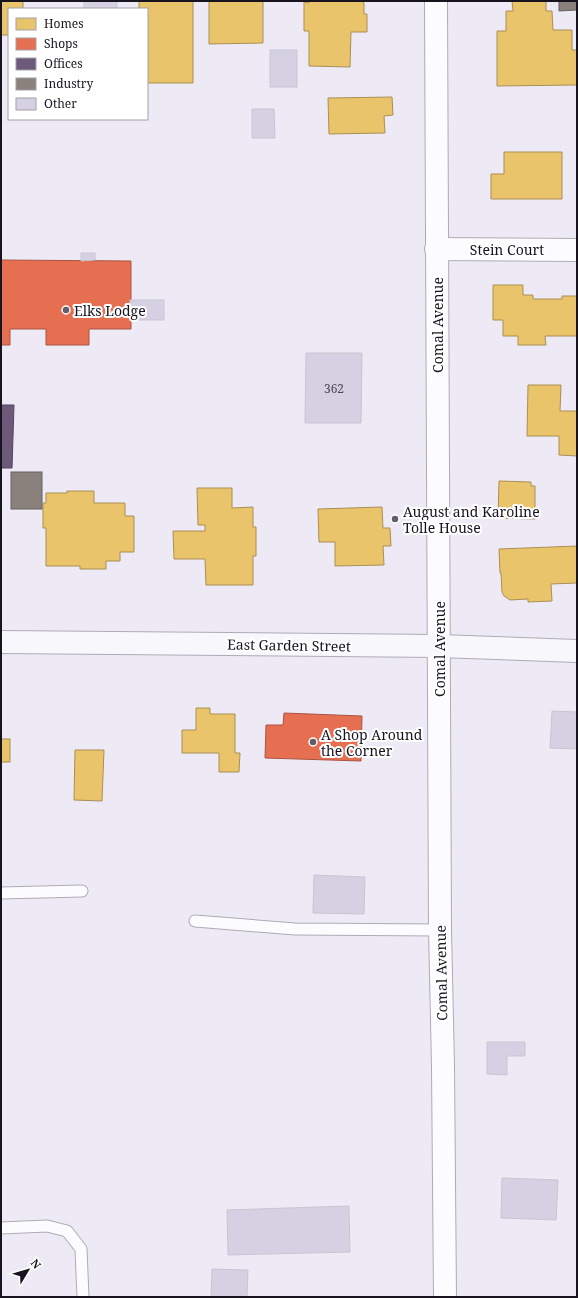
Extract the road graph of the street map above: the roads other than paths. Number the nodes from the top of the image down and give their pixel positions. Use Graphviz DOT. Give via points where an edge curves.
graph roads {
  1 [pos="436,1"];
  2 [pos="436,249"];
  3 [pos="577,250"];
  4 [pos="1,642"];
  5 [pos="439,646"];
  6 [pos="577,651"];
  7 [pos="82,891"];
  8 [pos="1,893"];
  9 [pos="195,921"];
  10 [pos="440,930"];
  11 [pos="1,1228"];
  12 [pos="83,1297"];
  13 [pos="445,1297"];
  1 -- 2 [label="street, Comal Avenue"];
  2 -- 3 [label="street, Stein Court"];
  2 -- 5 [label="street, Comal Avenue"];
  4 -- 5 [label="street, East Garden Street"];
  5 -- 6 [label="street, East Garden Street"];
  5 -- 10 [label="street, Comal Avenue"];
  7 -- 8 [label="lane"];
  9 -- 10 [label="lane" via="295,929"];
  10 -- 13 [label="street, Comal Avenue"];
  11 -- 12 [label="lane" via="47,1226 67,1231 81,1249"];
}
